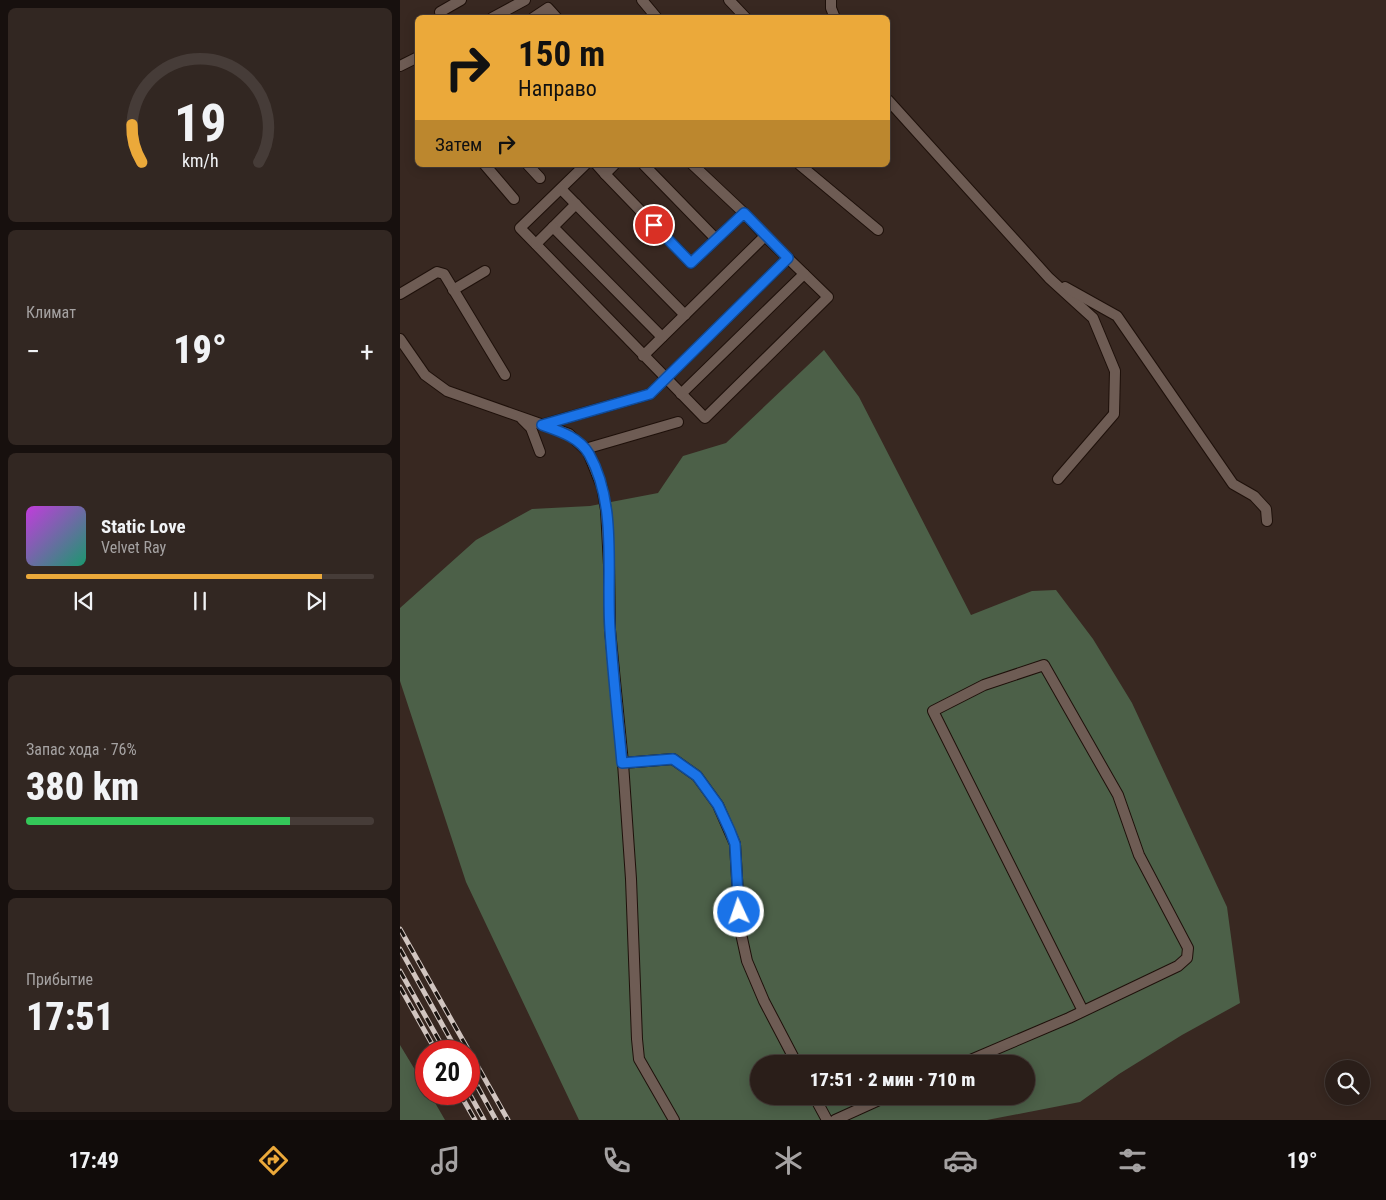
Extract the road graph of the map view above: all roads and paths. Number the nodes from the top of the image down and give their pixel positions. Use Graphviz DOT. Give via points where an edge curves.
graph roads {
  1 [pos="461,0"];
  2 [pos="525,0"];
  3 [pos="642,0"];
  4 [pos="729,0"];
  5 [pos="831,0"];
  6 [pos="440,12"];
  7 [pos="498,15"];
  8 [pos="538,15"];
  9 [pos="554,15"];
  10 [pos="655,15"];
  11 [pos="743,15"];
  12 [pos="834,15"];
  13 [pos="415,58"];
  14 [pos="400,66"];
  15 [pos="890,102"];
  16 [pos="487,167"];
  17 [pos="530,167"];
  18 [pos="583,167"];
  19 [pos="599,167"];
  20 [pos="612,167"];
  21 [pos="646,167"];
  22 [pos="695,167"];
  23 [pos="802,167"];
  24 [pos="605,174"];
  25 [pos="540,178"];
  26 [pos="561,188"];
  27 [pos="514,199"];
  28 [pos="576,204"];
  29 [pos="744,213"];
  30 [pos="553,227"];
  31 [pos="878,230"];
  32 [pos="765,236"];
  33 [pos="716,239"];
  34 [pos="536,244"];
  35 [pos="788,258"];
  36 [pos="485,271"];
  37 [pos="804,274"];
  38 [pos="1049,278"];
  39 [pos="453,290"];
  40 [pos="400,294"];
  41 [pos="685,315"];
  42 [pos="662,337"];
  43 [pos="400,338"];
  44 [pos="643,356"];
  45 [pos="505,375"];
  46 [pos="666,379"];
  47 [pos="681,394"];
  48 [pos="522,418"];
  49 [pos="678,422"];
  50 [pos="542,425"];
  51 [pos="585,449"];
  52 [pos="540,452"];
  53 [pos="1058,479"];
  54 [pos="1267,520"];
  55 [pos="622,763"];
  56 [pos="1083,1011"];
  57 [pos="792,1055"];
  58 [pos="982,1055"];
  59 [pos="819,1105"];
  60 [pos="868,1105"];
  61 [pos="674,1120"];
  62 [pos="827,1120"];
  63 [pos="835,1120"];
  1 -- 6 [label="street"];
  2 -- 7 [label="street"];
  3 -- 10 [label="street"];
  4 -- 11 [label="street"];
  5 -- 12 [label="street"];
  8 -- 9 [label="street" via="548,8"];
  13 -- 14 [label="street"];
  15 -- 38 [label="street"];
  16 -- 27 [label="street"];
  17 -- 25 [label="street"];
  18 -- 26 [label="street"];
  19 -- 24 [label="street"];
  20 -- 24 [label="street"];
  21 -- 33 [label="street"];
  22 -- 29 [label="street"];
  23 -- 31 [label="street"];
  24 -- 33 [label="street" via="691,263"];
  26 -- 28 [label="street"];
  26 -- 34 [label="street" via="520,228"];
  28 -- 30 [label="street"];
  28 -- 41 [label="street"];
  29 -- 32 [label="street"];
  29 -- 33 [label="street"];
  30 -- 34 [label="street"];
  30 -- 42 [label="street"];
  32 -- 35 [label="street"];
  32 -- 41 [label="street"];
  34 -- 44 [label="street"];
  35 -- 37 [label="street"];
  35 -- 46 [label="street"];
  36 -- 39 [label="street"];
  37 -- 47 [label="street"];
  37 -- 47 [label="street" via="828,297 712,412 705,418"];
  38 -- 53 [label="street" via="1092,318 1115,370 1114,414"];
  38 -- 54 [label="street" via="1117,316 1233,484 1254,496 1266,509"];
  39 -- 40 [label="street" via="444,274 437,272"];
  39 -- 45 [label="street"];
  41 -- 42 [label="street"];
  42 -- 44 [label="street"];
  43 -- 48 [label="street" via="425,375 447,392"];
  44 -- 46 [label="street"];
  46 -- 47 [label="street"];
  46 -- 50 [label="street" via="650,394"];
  48 -- 50 [label="street"];
  48 -- 52 [label="street" via="531,428"];
  49 -- 51 [label="street"];
  50 -- 51 [label="street" via="569,434"];
  51 -- 55 [label="street" via="594,464 606,510 610,630"];
  55 -- 57 [label="street" via="673,759 697,776 718,805 735,844 740,930 747,961"];
  55 -- 61 [label="street" via="639,1059"];
  56 -- 56 [label="street" via="1178,966 1187,958 1188,948 1139,855 1118,795 1044,665 984,685 933,712"];
  56 -- 58 [label="street"];
  59 -- 62 [label="street"];
  60 -- 63 [label="street"];
}
